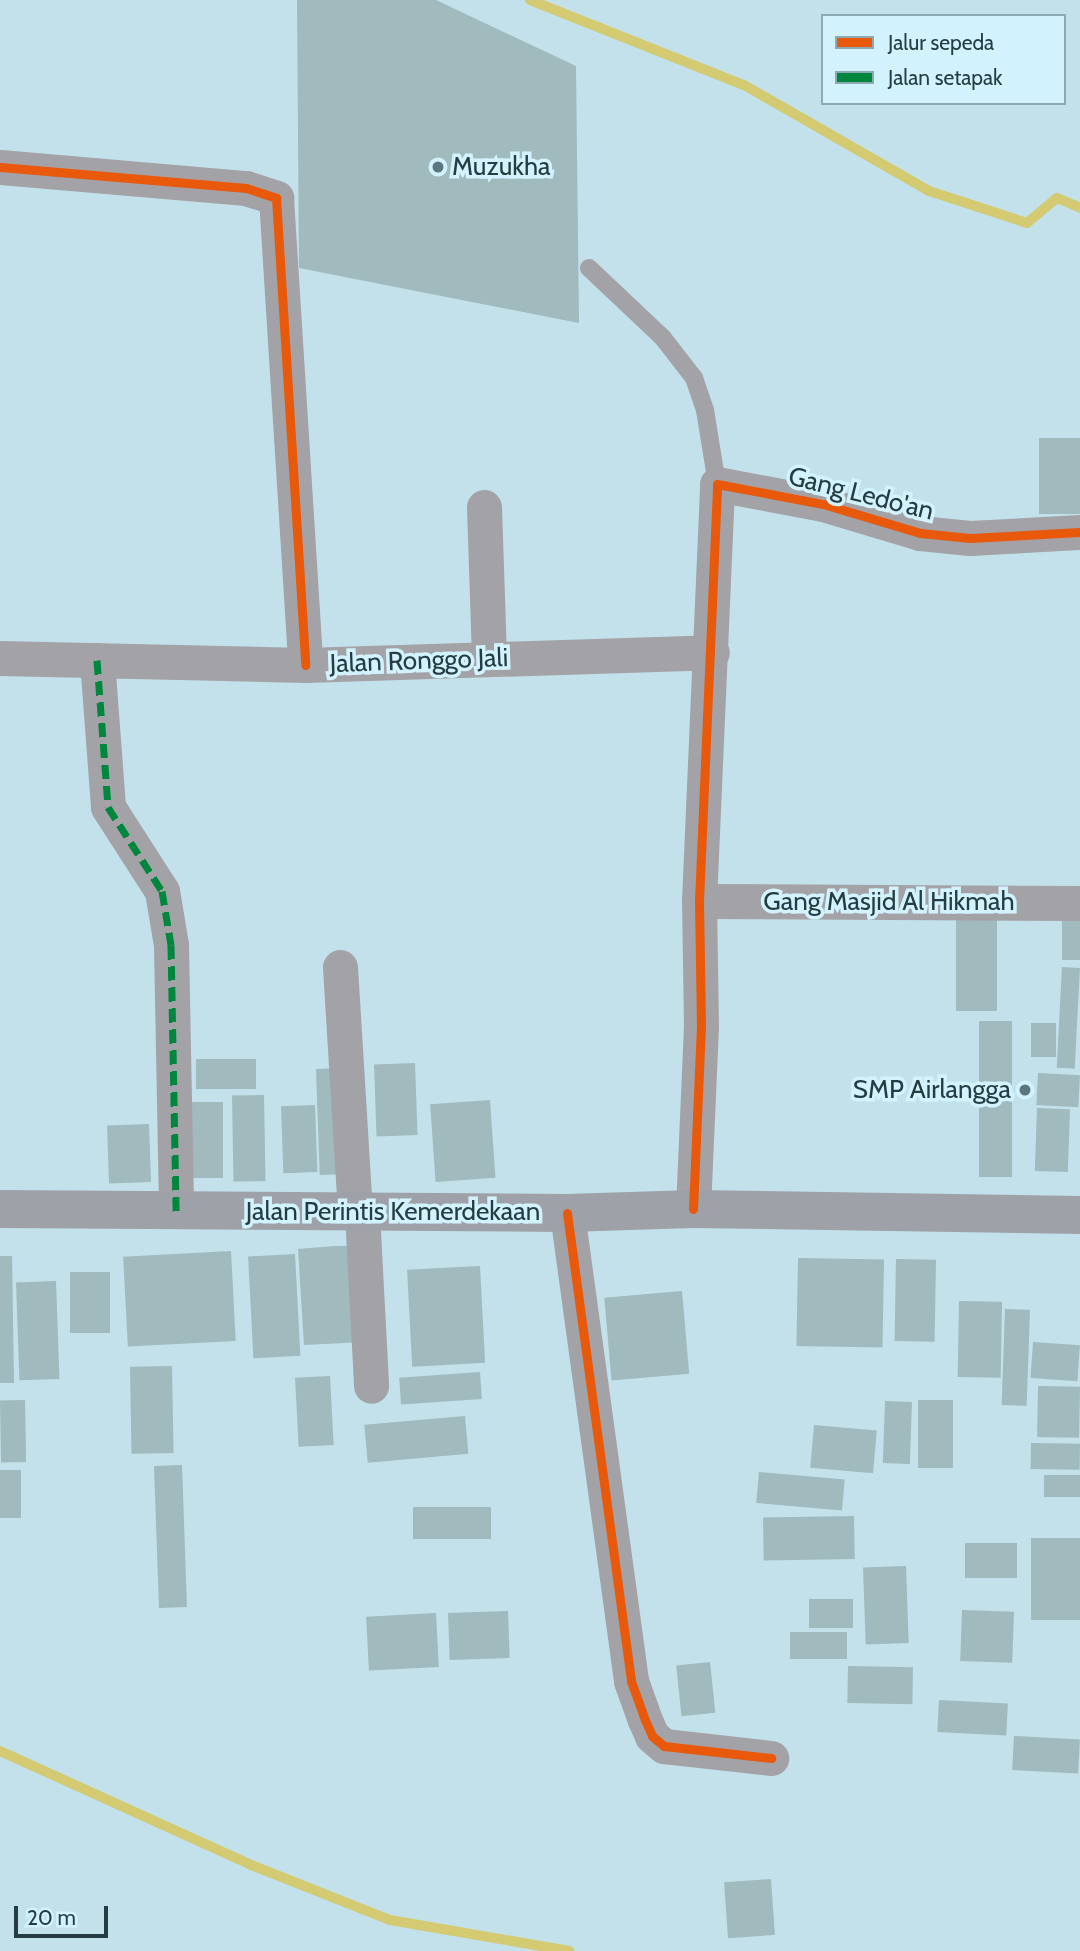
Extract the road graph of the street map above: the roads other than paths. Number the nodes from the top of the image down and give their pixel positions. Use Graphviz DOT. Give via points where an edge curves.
graph roads {
  1 [pos="0,167"];
  2 [pos="589,268"];
  3 [pos="717,484"];
  4 [pos="484,506"];
  5 [pos="1080,532"];
  6 [pos="712,652"];
  7 [pos="0,658"];
  8 [pos="489,659"];
  9 [pos="97,660"];
  10 [pos="305,665"];
  11 [pos="698,901"];
  12 [pos="1080,903"];
  13 [pos="340,967"];
  14 [pos="0,1209"];
  15 [pos="693,1209"];
  16 [pos="176,1211"];
  17 [pos="358,1212"];
  18 [pos="567,1213"];
  19 [pos="1080,1216"];
  20 [pos="371,1386"];
  21 [pos="771,1758"];
  1 -- 10 [label="street" via="246,188 276,198"];
  2 -- 3 [label="lane" via="663,338 694,378 705,410"];
  3 -- 5 [label="street, Gang Ledo'an" via="823,503 920,533 970,538"];
  3 -- 6 [label="street"];
  4 -- 8 [label="street"];
  6 -- 8 [label="street, Jalan Ronggo Jali"];
  6 -- 11 [label="street"];
  7 -- 9 [label="street, Jalan Ronggo Jali"];
  8 -- 10 [label="street, Jalan Ronggo Jali"];
  9 -- 10 [label="street, Jalan Ronggo Jali"];
  9 -- 16 [label="street" via="108,807 162,891 171,945"];
  11 -- 12 [label="street, Gang Masjid Al Hikmah"];
  11 -- 15 [label="street" via="701,1027"];
  13 -- 17 [label="street"];
  14 -- 16 [label="main road, Jalan Perintis Kemerdekaan"];
  15 -- 18 [label="main road, Jalan Perintis Kemerdekaan"];
  15 -- 19 [label="main road, Jalan Perintis Kemerdekaan"];
  16 -- 17 [label="main road, Jalan Perintis Kemerdekaan"];
  17 -- 18 [label="main road, Jalan Perintis Kemerdekaan"];
  17 -- 20 [label="street"];
  18 -- 21 [label="street" via="631,1681 640,1707 652,1736 664,1746"];
}
